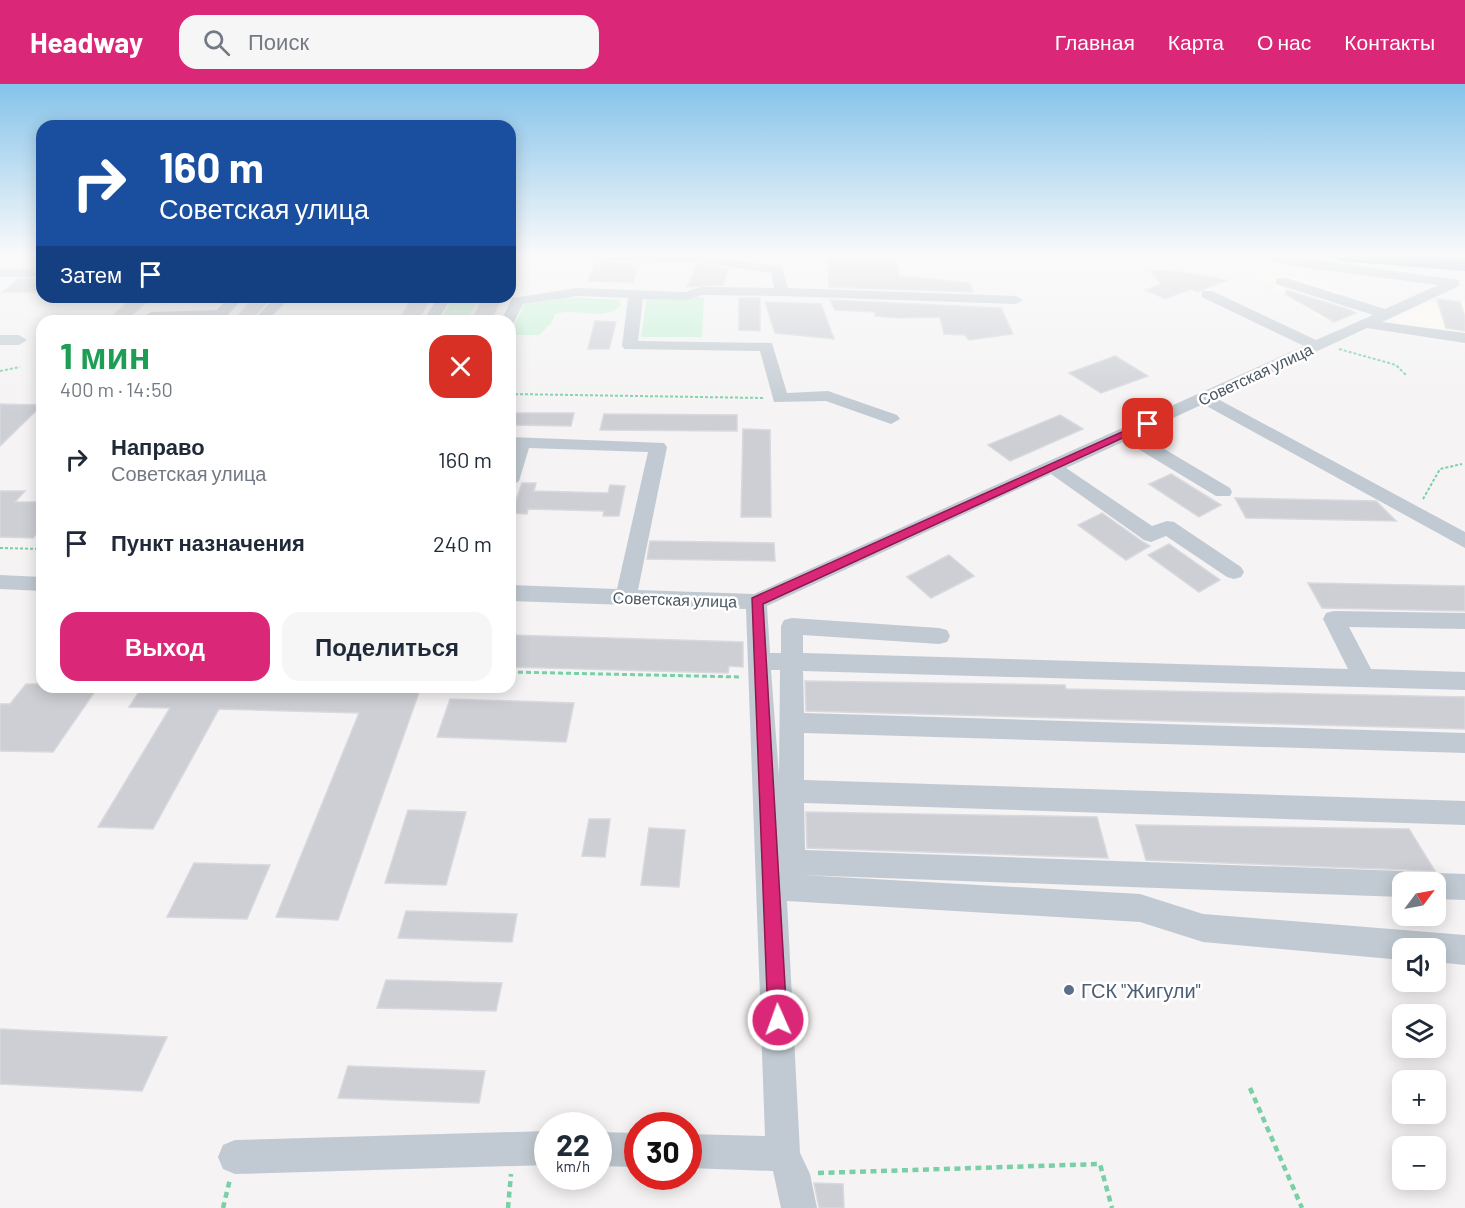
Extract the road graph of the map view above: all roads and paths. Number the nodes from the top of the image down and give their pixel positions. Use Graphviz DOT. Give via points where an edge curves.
graph roads {
  1 [pos="227,307"];
  2 [pos="641,307"];
  3 [pos="1238,307"];
  4 [pos="1365,307"];
  5 [pos="1402,307"];
  6 [pos="1386,314"];
  7 [pos="186,315"];
  8 [pos="1366,323"];
  9 [pos="1465,336"];
  10 [pos="0,340"];
  11 [pos="19,340"];
  12 [pos="1321,344"];
  13 [pos="20,367"];
  14 [pos="0,371"];
  15 [pos="1406,375"];
  16 [pos="516,394"];
  17 [pos="780,398"];
  18 [pos="1204,398"];
  19 [pos="891,419"];
  20 [pos="1126,434"];
  21 [pos="516,442"];
  22 [pos="1462,464"];
  23 [pos="1053,467"];
  24 [pos="1223,492"];
  25 [pos="1417,515"];
  26 [pos="1465,541"];
  27 [pos="0,548"];
  28 [pos="36,549"];
  29 [pos="1234,572"];
  30 [pos="0,582"];
  31 [pos="36,584"];
  32 [pos="516,593"];
  33 [pos="626,598"];
  34 [pos="756,602"];
  35 [pos="1465,621"];
  36 [pos="939,636"];
  37 [pos="791,662"];
  38 [pos="760,669"];
  39 [pos="516,672"];
  40 [pos="1364,678"];
  41 [pos="1465,681"];
  42 [pos="791,723"];
  43 [pos="1465,742"];
  44 [pos="791,791"];
  45 [pos="1465,813"];
  46 [pos="1392,884"];
  47 [pos="1446,886"];
  48 [pos="772,887"];
  49 [pos="1465,887"];
  50 [pos="1465,950"];
  51 [pos="1250,1089"];
  52 [pos="514,1147"];
  53 [pos="534,1148"];
  54 [pos="702,1153"];
  55 [pos="235,1157"];
  56 [pos="788,1164"];
  57 [pos="508,1208"];
  58 [pos="799,1208"];
  59 [pos="1112,1208"];
  60 [pos="1302,1208"];
  1 -- 7 [label="street" via="221,314"];
  2 -- 17 [label="street" via="630,346 767,346"];
  3 -- 12 [label="street"];
  4 -- 6 [label="street"];
  5 -- 6 [label="street, Советская улица"];
  6 -- 8 [label="street, Советская улица"];
  8 -- 9 [label="street"];
  8 -- 12 [label="street, Советская улица"];
  10 -- 11 [label="street"];
  12 -- 15 [label="path" via="1396,365"];
  12 -- 18 [label="street, Советская улица"];
  13 -- 14 [label="path"];
  16 -- 17 [label="path"];
  17 -- 19 [label="street" via="828,396"];
  18 -- 20 [label="street, Советская улица"];
  18 -- 25 [label="street"];
  20 -- 23 [label="street, Советская улица"];
  20 -- 24 [label="street"];
  21 -- 33 [label="street" via="658,447"];
  22 -- 25 [label="path" via="1440,470"];
  23 -- 29 [label="street" via="1151,535 1167,527"];
  23 -- 34 [label="street, Советская улица"];
  25 -- 26 [label="street"];
  27 -- 28 [label="path"];
  30 -- 31 [label="street"];
  32 -- 33 [label="street, Советская улица"];
  33 -- 34 [label="street, Советская улица"];
  34 -- 38 [label="street"];
  35 -- 40 [label="street" via="1334,619"];
  36 -- 37 [label="street" via="792,626"];
  37 -- 38 [label="street"];
  37 -- 40 [label="street"];
  37 -- 42 [label="street"];
  38 -- 39 [label="path"];
  38 -- 48 [label="street"];
  40 -- 41 [label="street"];
  42 -- 43 [label="street"];
  42 -- 44 [label="street"];
  44 -- 45 [label="street"];
  44 -- 46 [label="street" via="791,862"];
  47 -- 49 [label="street"];
  48 -- 50 [label="street" via="1140,908 1203,928"];
  48 -- 56 [label="street"];
  51 -- 60 [label="path"];
  52 -- 53 [label="street"];
  52 -- 55 [label="street"];
  52 -- 57 [label="path"];
  54 -- 56 [label="street"];
  56 -- 58 [label="street"];
  56 -- 59 [label="path" via="1100,1164"];
}
